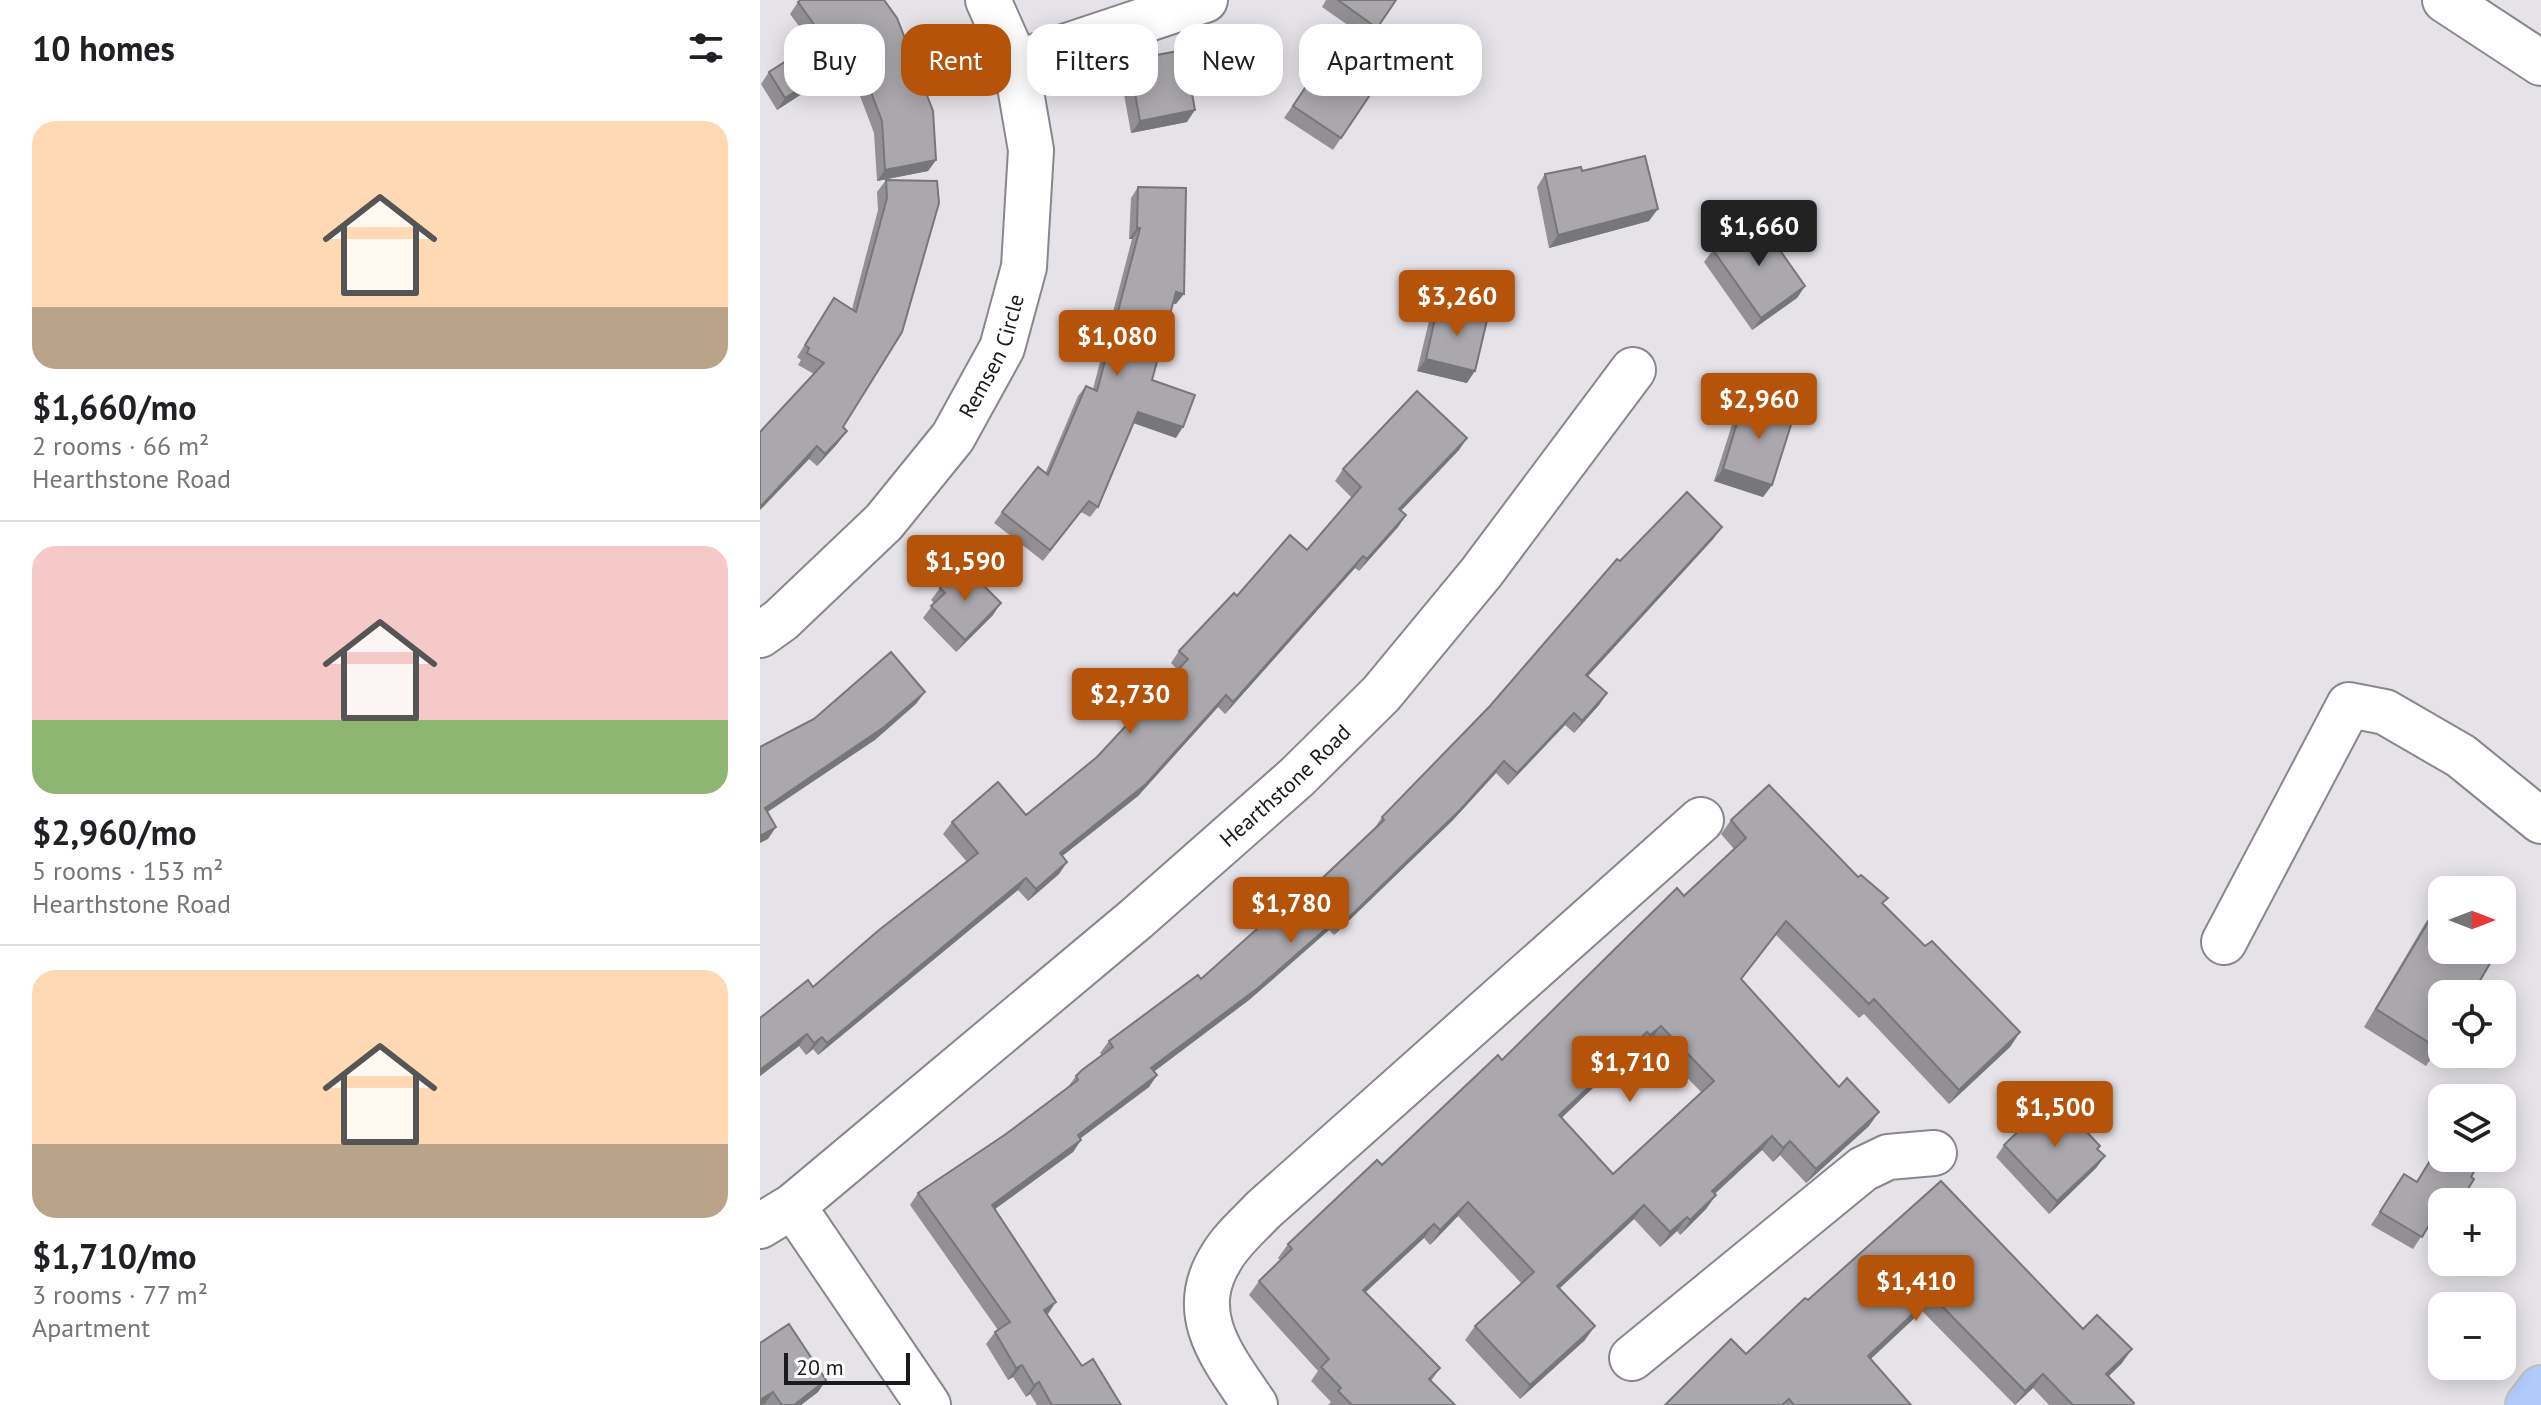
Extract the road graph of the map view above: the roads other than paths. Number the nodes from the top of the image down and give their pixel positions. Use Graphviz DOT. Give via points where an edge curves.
graph roads {
  1 [pos="988,0"];
  2 [pos="1205,0"];
  3 [pos="2445,0"];
  4 [pos="1016,63"];
  5 [pos="2541,63"];
  6 [pos="1633,370"];
  7 [pos="760,635"];
  8 [pos="1701,820"];
  9 [pos="2541,821"];
  10 [pos="2224,942"];
  11 [pos="1934,1153"];
  12 [pos="776,1216"];
  13 [pos="1632,1358"];
  14 [pos="2541,1388"];
  15 [pos="928,1405"];
  16 [pos="1255,1405"];
  17 [pos="2528,1405"];
  1 -- 4 [label="street, Remsen Circle"];
  2 -- 4 [label="street"];
  3 -- 5 [label="street"];
  4 -- 7 [label="street, Remsen Circle" via="1031,150 1024,267 1002,348 953,437 884,522"];
  6 -- 12 [label="street, Hearthstone Road" via="1481,573 1381,694 1297,777 1148,909"];
  8 -- 16 [label="street" via="1263,1210 1221,1257 1204,1296 1215,1348"];
  9 -- 10 [label="street" via="2461,756 2385,712 2349,705"];
  11 -- 13 [label="street" via="1888,1157 1863,1169"];
  12 -- 15 [label="street"];
  14 -- 17 [label="main road"];
}
